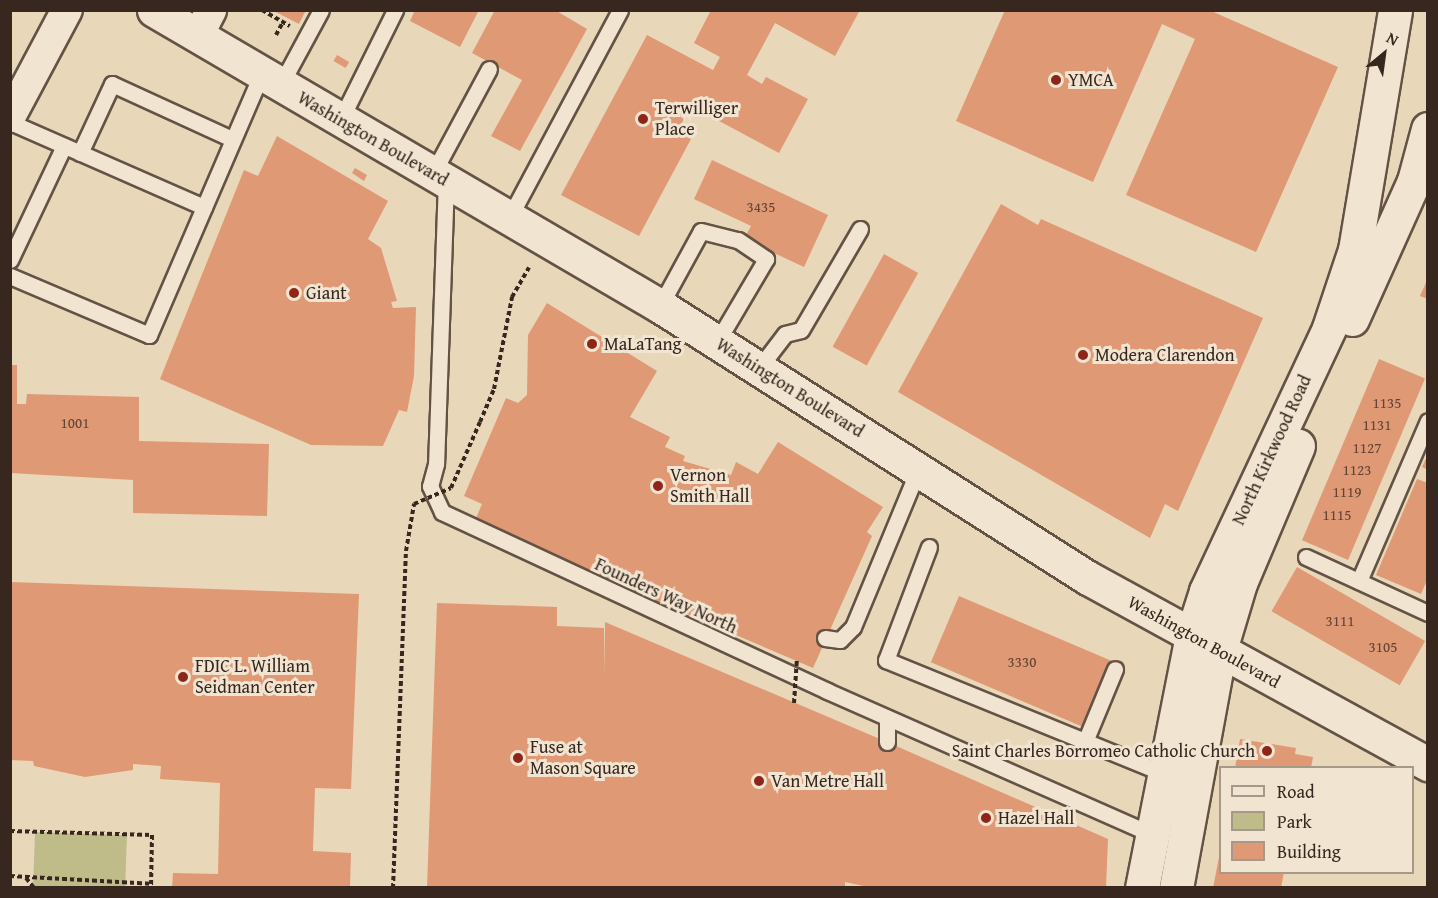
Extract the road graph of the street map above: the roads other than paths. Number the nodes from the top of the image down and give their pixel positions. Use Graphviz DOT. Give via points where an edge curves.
graph roads {
  1 [pos="67,10"];
  2 [pos="154,10"];
  3 [pos="321,10"];
  4 [pos="395,10"];
  5 [pos="620,10"];
  6 [pos="1395,10"];
  7 [pos="205,23"];
  8 [pos="489,69"];
  9 [pos="271,79"];
  10 [pos="10,117"];
  11 [pos="341,119"];
  12 [pos="10,122"];
  13 [pos="1428,129"];
  14 [pos="232,139"];
  15 [pos="64,146"];
  16 [pos="80,153"];
  17 [pos="440,176"];
  18 [pos="204,207"];
  19 [pos="508,220"];
  20 [pos="860,229"];
  21 [pos="10,260"];
  22 [pos="10,276"];
  23 [pos="660,306"];
  24 [pos="717,342"];
  25 [pos="759,368"];
  26 [pos="1428,421"];
  27 [pos="920,468"];
  28 [pos="929,547"];
  29 [pos="1306,556"];
  30 [pos="1359,581"];
  31 [pos="1428,613"];
  32 [pos="1192,635"];
  33 [pos="825,638"];
  34 [pos="1220,653"];
  35 [pos="1115,669"];
  36 [pos="887,718"];
  37 [pos="887,742"];
  38 [pos="1084,744"];
  39 [pos="1428,764"];
  40 [pos="1164,773"];
  41 [pos="1195,787"];
  42 [pos="1151,833"];
  43 [pos="1183,847"];
  44 [pos="1142,888"];
  45 [pos="1176,888"];
  1 -- 10 [label="street"];
  2 -- 7 [label="main road, Washington Boulevard"];
  3 -- 9 [label="lane"];
  4 -- 11 [label="lane"];
  5 -- 19 [label="lane"];
  6 -- 32 [label="main road, North Kirkwood Road" via="1369,185 1352,261 1329,328 1206,591"];
  7 -- 9 [label="main road, Washington Boulevard"];
  8 -- 17 [label="lane"];
  9 -- 11 [label="main road, Washington Boulevard"];
  9 -- 14 [label="lane"];
  11 -- 17 [label="main road, Washington Boulevard"];
  12 -- 15 [label="lane"];
  13 -- 34 [label="main road, North Kirkwood Road" via="1413,181 1240,584"];
  14 -- 16 [label="lane" via="112,84"];
  14 -- 18 [label="lane"];
  15 -- 16 [label="lane"];
  15 -- 21 [label="lane"];
  16 -- 18 [label="lane"];
  17 -- 19 [label="main road, Washington Boulevard"];
  17 -- 36 [label="lane, Founders Way North" via="436,464 430,492 435,505 455,520"];
  18 -- 22 [label="lane" via="149,335"];
  19 -- 23 [label="main road, Washington Boulevard"];
  20 -- 25 [label="lane" via="801,330 785,334"];
  23 -- 24 [label="main road, Washington Boulevard"];
  23 -- 24 [label="lane" via="701,231 738,240 766,259"];
  24 -- 25 [label="main road, Washington Boulevard"];
  25 -- 27 [label="main road, Washington Boulevard"];
  26 -- 30 [label="lane"];
  27 -- 32 [label="main road, Washington Boulevard" via="1088,578"];
  27 -- 33 [label="lane" via="853,627 840,640"];
  28 -- 38 [label="lane" via="886,660"];
  29 -- 30 [label="lane"];
  30 -- 31 [label="lane"];
  32 -- 34 [label="main road, Washington Boulevard"];
  32 -- 40 [label="main road, North Kirkwood Road"];
  34 -- 39 [label="main road, Washington Boulevard"];
  34 -- 41 [label="main road, North Kirkwood Road"];
  35 -- 38 [label="lane"];
  36 -- 37 [label="lane"];
  36 -- 42 [label="lane, Founders Way North"];
  38 -- 40 [label="lane"];
  40 -- 41 [label="lane"];
  40 -- 42 [label="main road, North Kirkwood Road"];
  41 -- 43 [label="main road, North Kirkwood Road"];
  42 -- 43 [label="lane, Founders Way North"];
  42 -- 44 [label="main road, North Kirkwood Road"];
  43 -- 45 [label="main road, North Kirkwood Road"];
}
